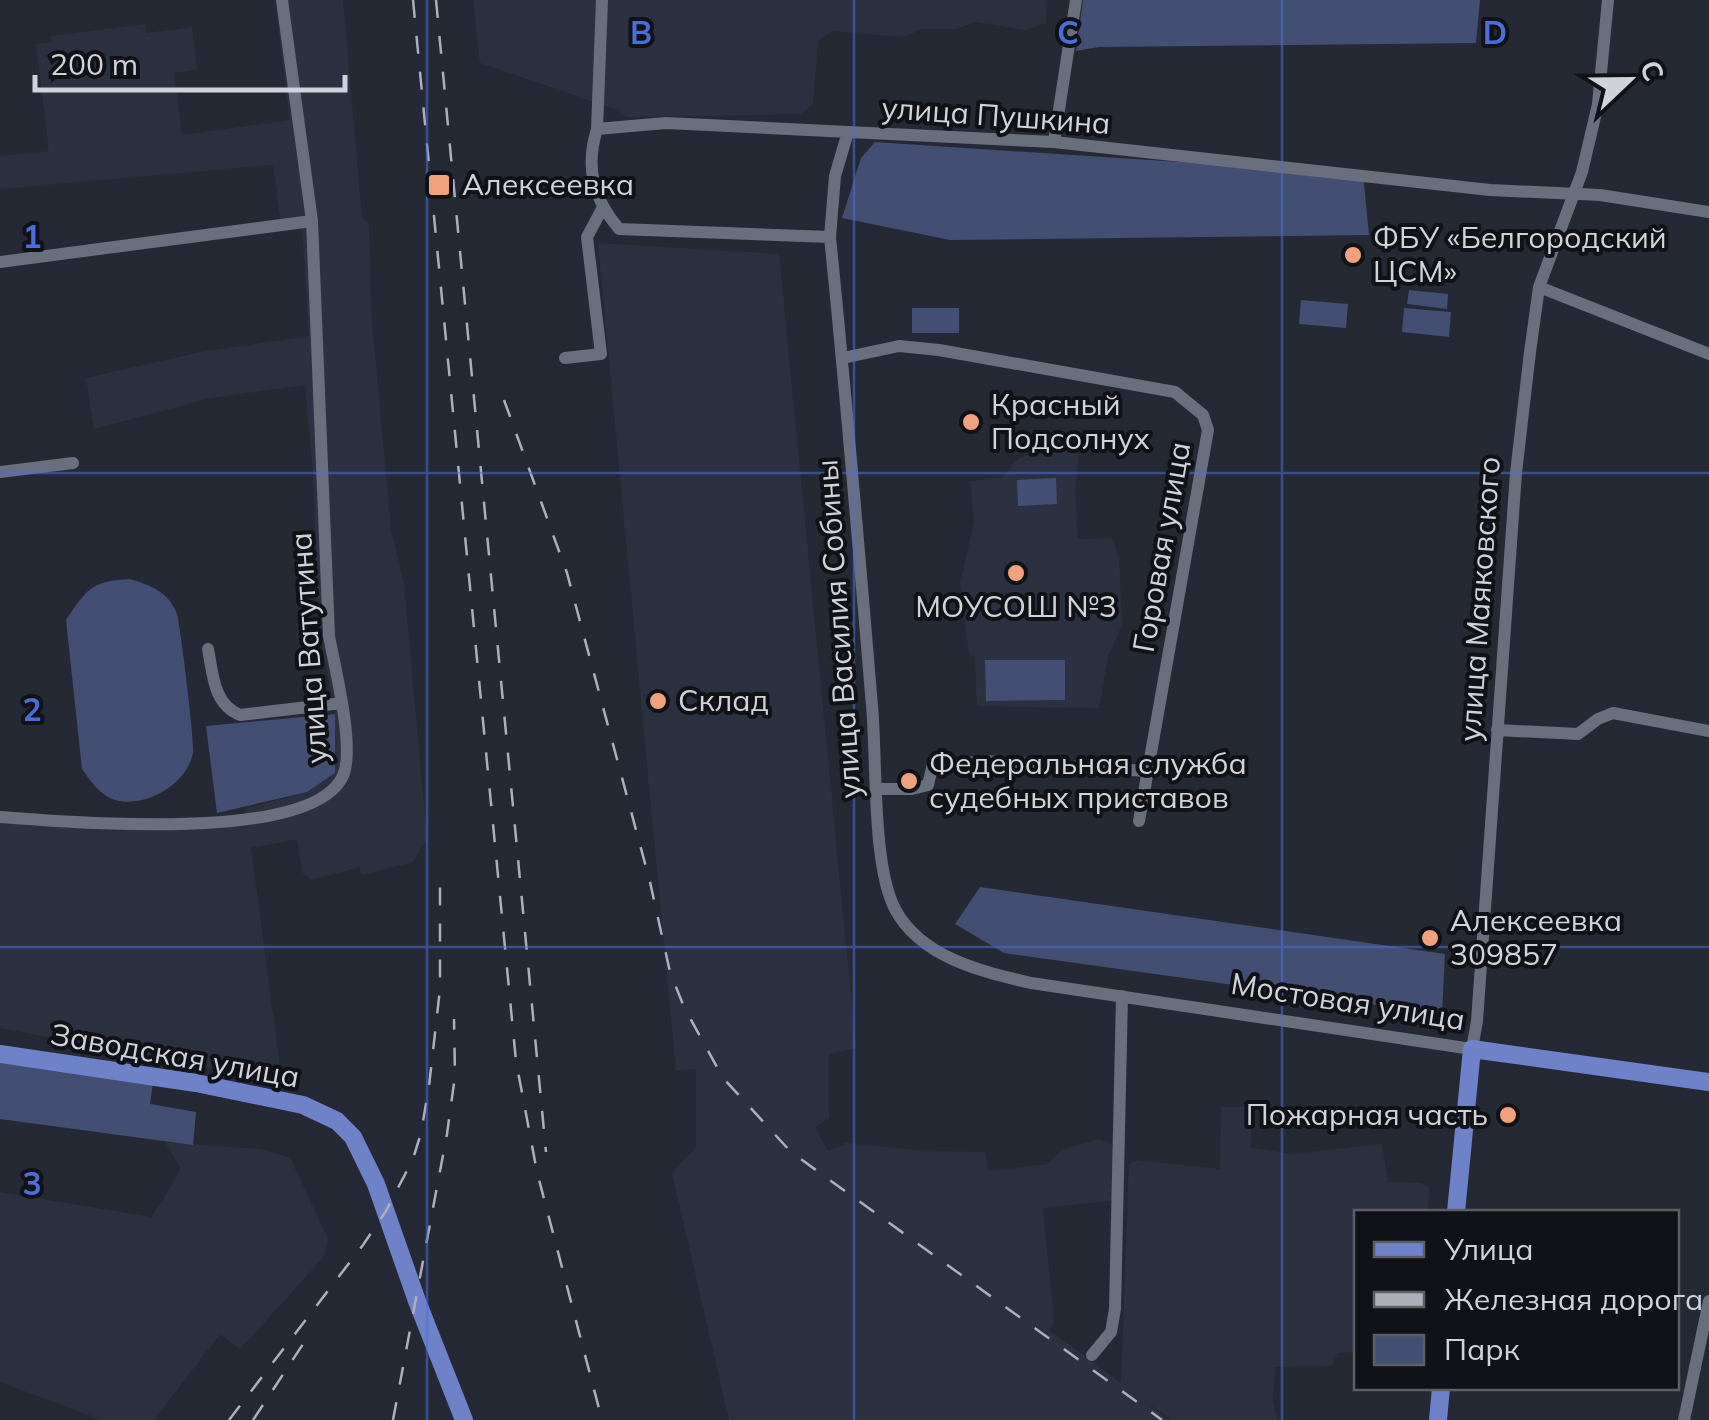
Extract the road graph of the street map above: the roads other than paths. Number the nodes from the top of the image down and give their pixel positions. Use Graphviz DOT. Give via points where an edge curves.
graph roads {
  1 [pos="282,0"];
  2 [pos="602,0"];
  3 [pos="1076,0"];
  4 [pos="1608,0"];
  5 [pos="597,129"];
  6 [pos="848,132"];
  7 [pos="1054,142"];
  8 [pos="1571,195"];
  9 [pos="602,209"];
  10 [pos="1709,212"];
  11 [pos="312,220"];
  12 [pos="830,237"];
  13 [pos="0,262"];
  14 [pos="1538,287"];
  15 [pos="1709,354"];
  16 [pos="565,358"];
  17 [pos="842,358"];
  18 [pos="73,463"];
  19 [pos="0,472"];
  20 [pos="208,648"];
  21 [pos="342,703"];
  22 [pos="1497,730"];
  23 [pos="1709,731"];
  24 [pos="1147,771"];
  25 [pos="877,788"];
  26 [pos="0,818"];
  27 [pos="1139,821"];
  28 [pos="980,971"];
  29 [pos="1122,996"];
  30 [pos="1472,1048"];
  31 [pos="0,1054"];
  32 [pos="1709,1082"];
  33 [pos="1456,1210"];
  34 [pos="1709,1302"];
  35 [pos="1092,1354"];
  36 [pos="1441,1390"];
  37 [pos="464,1420"];
  38 [pos="1438,1420"];
  39 [pos="1684,1420"];
  1 -- 11 [label="street, улица Ватутина"];
  2 -- 5 [label="street"];
  3 -- 7 [label="street"];
  4 -- 8 [label="street, улица Маяковского" via="1598,104"];
  5 -- 6 [label="street, улица Пушкина" via="666,124"];
  5 -- 9 [label="street" via="592,177"];
  6 -- 7 [label="street, улица Пушкина"];
  6 -- 12 [label="street, улица Василия Собины"];
  7 -- 8 [label="street, улица Пушкина"];
  8 -- 10 [label="street, улица Пушкина"];
  8 -- 14 [label="street, улица Маяковского"];
  9 -- 12 [label="street" via="620,229"];
  9 -- 16 [label="street" via="586,237 601,354"];
  11 -- 13 [label="street"];
  11 -- 21 [label="street, улица Ватутина" via="329,636"];
  12 -- 17 [label="street, улица Василия Собины"];
  14 -- 15 [label="street"];
  14 -- 22 [label="street, улица Маяковского"];
  17 -- 24 [label="street, Горовая улица" via="900,346 939,350 1175,392 1203,415 1208,430"];
  17 -- 25 [label="street, улица Василия Собины"];
  18 -- 19 [label="street"];
  20 -- 21 [label="street" via="218,698 240,716"];
  21 -- 26 [label="street, улица Ватутина" via="343,777 315,802 234,823"];
  22 -- 23 [label="street" via="1578,734 1613,713"];
  22 -- 30 [label="street, улица Маяковского"];
  24 -- 25 [label="street" via="983,762 932,768 928,785 912,789"];
  24 -- 27 [label="street, Горовая улица"];
  25 -- 28 [label="street, улица Василия Собины" via="886,888 896,911 942,954"];
  28 -- 29 [label="street, Мостовая улица"];
  29 -- 30 [label="street, Мостовая улица"];
  29 -- 35 [label="street" via="1115,1309 1111,1332"];
  30 -- 32 [label="main road, Мостовая улица"];
  30 -- 33 [label="main road, улица Маяковского"];
  31 -- 37 [label="main road, Заводская улица" via="196,1083 303,1105 337,1121 353,1137 376,1184"];
  34 -- 39 [label="street"];
  36 -- 38 [label="main road"];
}
